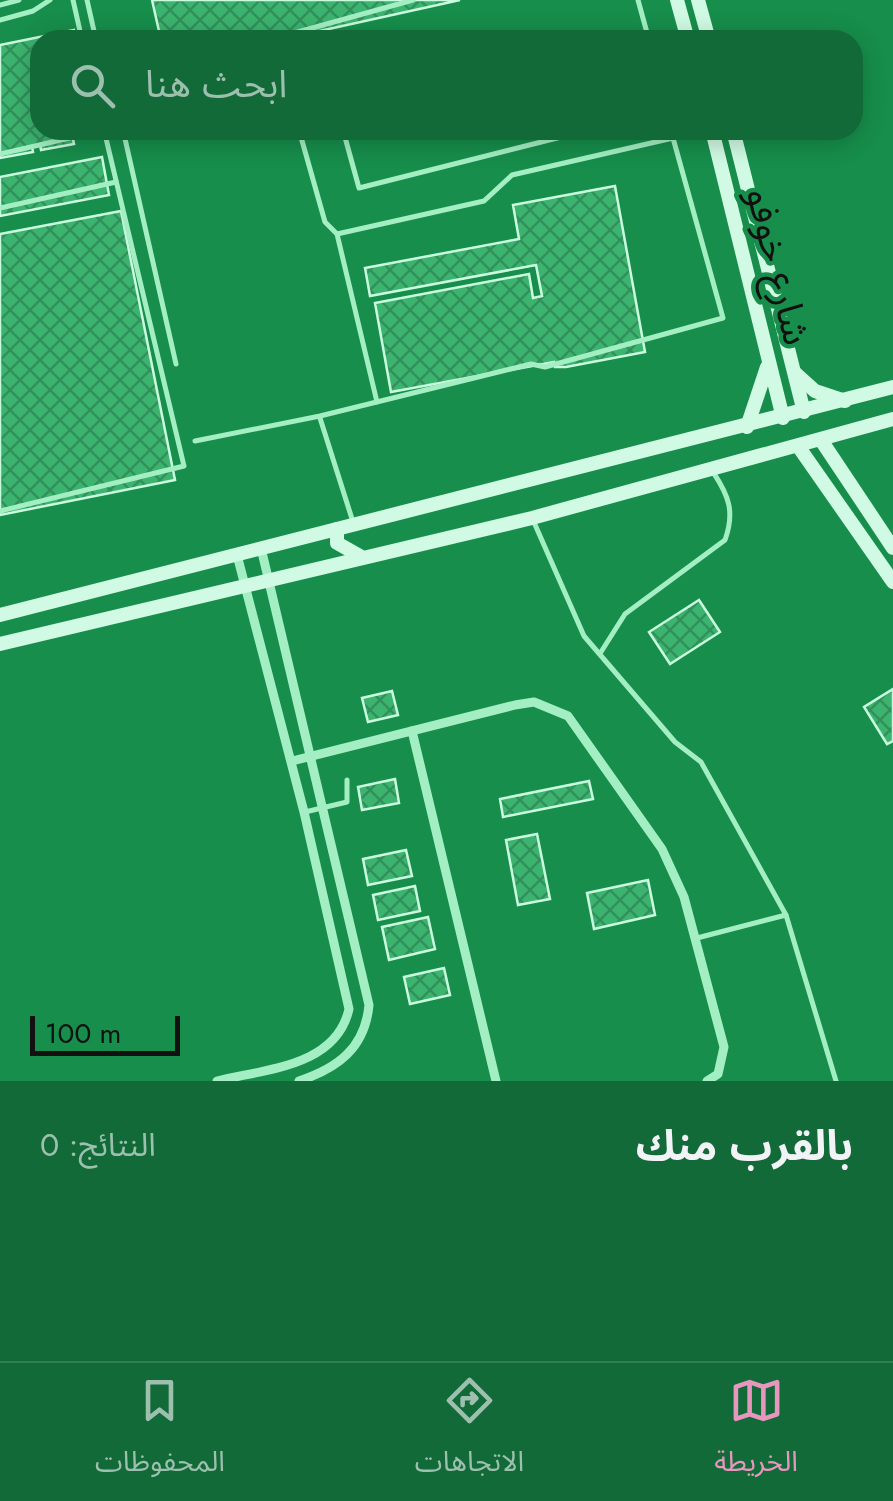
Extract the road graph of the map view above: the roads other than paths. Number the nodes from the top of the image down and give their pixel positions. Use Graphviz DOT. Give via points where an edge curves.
graph roads {
  1 [pos="19,0"];
  2 [pos="50,0"];
  3 [pos="72,0"];
  4 [pos="87,0"];
  5 [pos="414,0"];
  6 [pos="638,0"];
  7 [pos="677,0"];
  8 [pos="698,0"];
  9 [pos="0,5"];
  10 [pos="0,20"];
  11 [pos="316,27"];
  12 [pos="80,30"];
  13 [pos="94,30"];
  14 [pos="305,30"];
  15 [pos="317,30"];
  16 [pos="646,30"];
  17 [pos="685,30"];
  18 [pos="706,30"];
  19 [pos="61,140"];
  20 [pos="106,140"];
  21 [pos="125,140"];
  22 [pos="302,140"];
  23 [pos="346,140"];
  24 [pos="548,140"];
  25 [pos="665,140"];
  26 [pos="675,140"];
  27 [pos="714,140"];
  28 [pos="736,140"];
  29 [pos="0,154"];
  30 [pos="116,182"];
  31 [pos="0,208"];
  32 [pos="338,234"];
  33 [pos="769,361"];
  34 [pos="176,364"];
  35 [pos="794,372"];
  36 [pos="893,387"];
  37 [pos="846,401"];
  38 [pos="377,402"];
  39 [pos="804,412"];
  40 [pos="320,416"];
  41 [pos="783,418"];
  42 [pos="893,419"];
  43 [pos="747,427"];
  44 [pos="195,440"];
  45 [pos="821,440"];
  46 [pos="798,446"];
  47 [pos="712,469"];
  48 [pos="0,511"];
  49 [pos="532,518"];
  50 [pos="354,524"];
  51 [pos="336,528"];
  52 [pos="300,538"];
  53 [pos="261,548"];
  54 [pos="893,548"];
  55 [pos="237,555"];
  56 [pos="360,556"];
  57 [pos="316,568"];
  58 [pos="268,579"];
  59 [pos="893,582"];
  60 [pos="244,585"];
  61 [pos="97,590"];
  62 [pos="0,615"];
  63 [pos="104,619"];
  64 [pos="0,644"];
  65 [pos="601,652"];
  66 [pos="412,731"];
  67 [pos="310,756"];
  68 [pos="292,762"];
  69 [pos="348,780"];
  70 [pos="322,808"];
  71 [pos="304,812"];
  72 [pos="786,915"];
  73 [pos="697,938"];
  74 [pos="217,1081"];
  75 [pos="299,1081"];
  76 [pos="496,1081"];
  77 [pos="707,1081"];
  78 [pos="836,1081"];
  1 -- 9 [label="lane"];
  2 -- 10 [label="lane" via="34,12"];
  3 -- 12 [label="lane"];
  4 -- 13 [label="lane"];
  5 -- 11 [label="lane"];
  6 -- 16 [label="lane"];
  7 -- 17 [label="street"];
  8 -- 18 [label="street"];
  11 -- 14 [label="lane"];
  11 -- 15 [label="lane"];
  19 -- 29 [label="lane"];
  20 -- 30 [label="lane"];
  21 -- 34 [label="lane"];
  22 -- 32 [label="lane" via="324,222"];
  23 -- 24 [label="lane" via="358,188"];
  25 -- 32 [label="lane" via="512,175 484,200"];
  26 -- 38 [label="lane" via="723,318 546,367 531,364"];
  27 -- 33 [label="street, شارع خوفو"];
  28 -- 35 [label="street, شارع خوفو"];
  30 -- 31 [label="lane"];
  30 -- 48 [label="lane" via="184,466"];
  32 -- 38 [label="lane"];
  33 -- 41 [label="street, شارع خوفو"];
  33 -- 43 [label="street"];
  35 -- 37 [label="street" via="815,391"];
  35 -- 39 [label="street, شارع خوفو"];
  36 -- 37 [label="street"];
  37 -- 39 [label="street"];
  38 -- 40 [label="lane"];
  39 -- 41 [label="street"];
  40 -- 44 [label="lane"];
  40 -- 50 [label="lane"];
  41 -- 43 [label="street"];
  42 -- 45 [label="street"];
  43 -- 50 [label="street"];
  45 -- 46 [label="street"];
  45 -- 54 [label="street"];
  46 -- 47 [label="street"];
  46 -- 59 [label="street"];
  47 -- 49 [label="street"];
  47 -- 65 [label="lane" via="730,504 724,540 625,614"];
  49 -- 56 [label="street"];
  49 -- 65 [label="lane" via="584,636"];
  50 -- 51 [label="street"];
  51 -- 52 [label="street"];
  51 -- 56 [label="street" via="338,543"];
  52 -- 53 [label="street"];
  52 -- 57 [label="street" via="314,546"];
  53 -- 55 [label="street"];
  53 -- 58 [label="street"];
  55 -- 60 [label="street"];
  55 -- 61 [label="street"];
  56 -- 57 [label="street"];
  57 -- 58 [label="street"];
  58 -- 60 [label="street"];
  58 -- 67 [label="street"];
  60 -- 63 [label="street"];
  60 -- 68 [label="street"];
  61 -- 62 [label="street"];
  61 -- 63 [label="street"];
  63 -- 64 [label="street"];
  65 -- 72 [label="lane" via="674,742 700,762"];
  66 -- 67 [label="street"];
  66 -- 73 [label="street" via="534,702 568,716 676,872"];
  66 -- 76 [label="street"];
  67 -- 68 [label="street"];
  67 -- 70 [label="street"];
  68 -- 71 [label="street"];
  69 -- 70 [label="lane" via="350,800"];
  70 -- 71 [label="lane"];
  70 -- 75 [label="street" via="369,1005 360,1040 347,1057"];
  71 -- 74 [label="street" via="348,991 346,1023 338,1038 310,1058"];
  72 -- 73 [label="lane"];
  72 -- 78 [label="lane"];
  73 -- 77 [label="street" via="724,1047 718,1074"];
}
